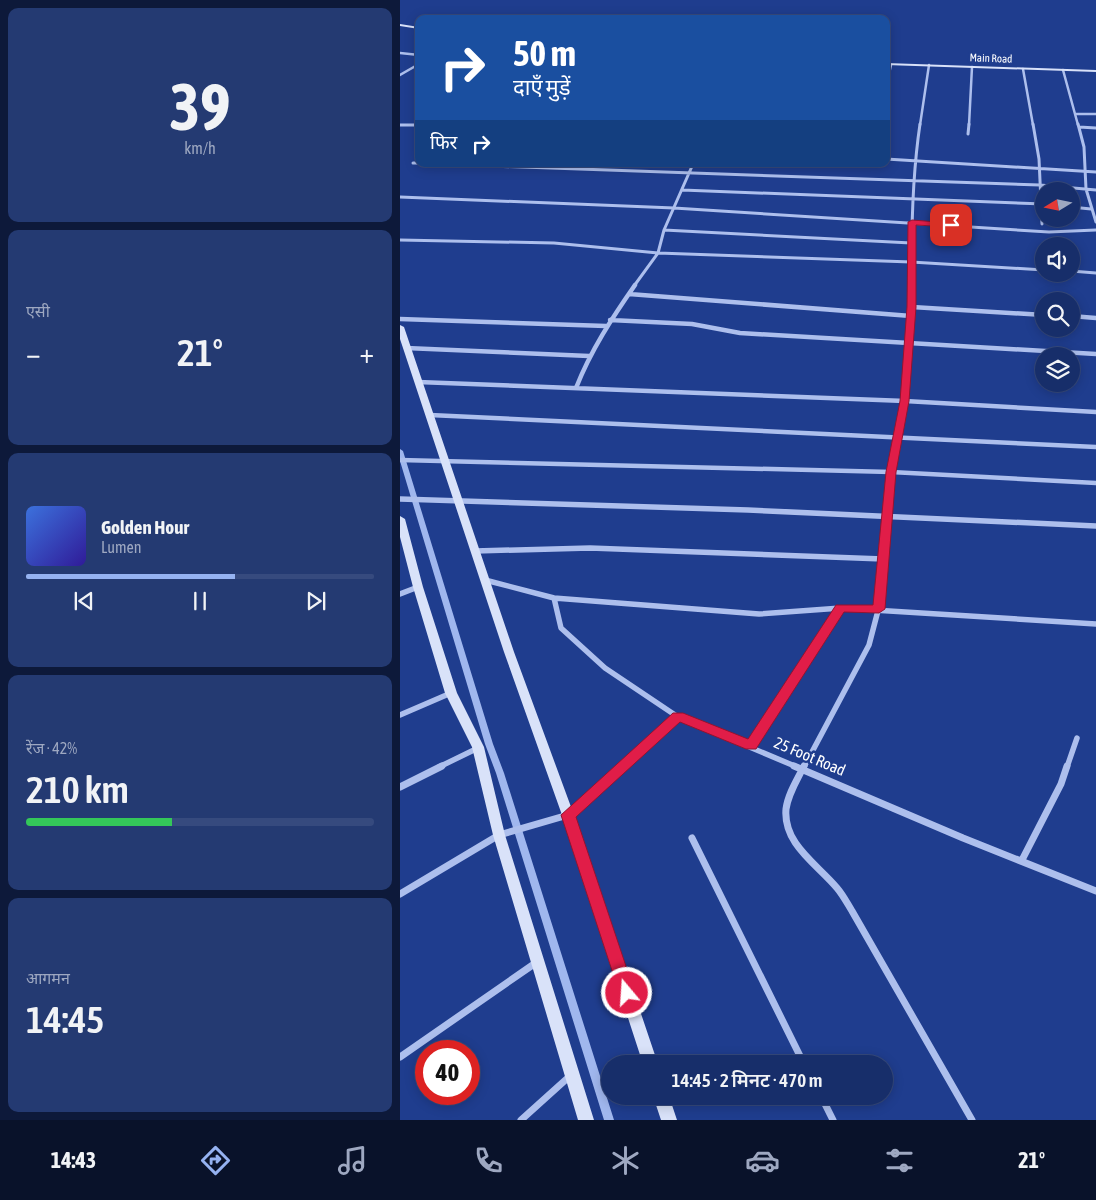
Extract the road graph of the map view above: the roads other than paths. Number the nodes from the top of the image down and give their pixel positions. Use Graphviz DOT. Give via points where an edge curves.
graph roads {
  1 [pos="400,25"];
  2 [pos="415,27"];
  3 [pos="400,53"];
  4 [pos="415,55"];
  5 [pos="890,65"];
  6 [pos="929,65"];
  7 [pos="415,66"];
  8 [pos="972,67"];
  9 [pos="1023,69"];
  10 [pos="1063,70"];
  11 [pos="1096,71"];
  12 [pos="400,75"];
  13 [pos="1075,114"];
  14 [pos="1096,114"];
  15 [pos="400,125"];
  16 [pos="415,125"];
  17 [pos="1079,127"];
  18 [pos="1096,128"];
  19 [pos="968,134"];
  20 [pos="890,159"];
  21 [pos="916,159"];
  22 [pos="543,167"];
  23 [pos="692,167"];
  24 [pos="1039,168"];
  25 [pos="690,171"];
  26 [pos="1085,172"];
  27 [pos="1096,172"];
  28 [pos="915,180"];
  29 [pos="1040,182"];
  30 [pos="1035,185"];
  31 [pos="1080,188"];
  32 [pos="1086,189"];
  33 [pos="682,190"];
  34 [pos="1096,190"];
  35 [pos="400,197"];
  36 [pos="914,199"];
  37 [pos="1035,204"];
  38 [pos="1080,207"];
  39 [pos="674,208"];
  40 [pos="1091,208"];
  41 [pos="912,222"];
  42 [pos="1096,222"];
  43 [pos="664,230"];
  44 [pos="1096,230"];
  45 [pos="400,240"];
  46 [pos="911,243"];
  47 [pos="658,253"];
  48 [pos="910,262"];
  49 [pos="1035,269"];
  50 [pos="1080,271"];
  51 [pos="1096,272"];
  52 [pos="629,294"];
  53 [pos="912,307"];
  54 [pos="1035,314"];
  55 [pos="911,316"];
  56 [pos="1080,317"];
  57 [pos="1096,318"];
  58 [pos="400,319"];
  59 [pos="610,320"];
  60 [pos="606,326"];
  61 [pos="400,327"];
  62 [pos="909,342"];
  63 [pos="406,348"];
  64 [pos="1096,354"];
  65 [pos="589,356"];
  66 [pos="418,382"];
  67 [pos="576,388"];
  68 [pos="905,401"];
  69 [pos="1096,412"];
  70 [pos="430,415"];
  71 [pos="897,438"];
  72 [pos="1096,447"];
  73 [pos="400,460"];
  74 [pos="445,462"];
  75 [pos="891,472"];
  76 [pos="1096,483"];
  77 [pos="400,499"];
  78 [pos="458,500"];
  79 [pos="888,514"];
  80 [pos="401,526"];
  81 [pos="1096,526"];
  82 [pos="475,551"];
  83 [pos="884,559"];
  84 [pos="484,580"];
  85 [pos="418,587"];
  86 [pos="400,594"];
  87 [pos="554,598"];
  88 [pos="841,608"];
  89 [pos="879,609"];
  90 [pos="1096,624"];
  91 [pos="451,693"];
  92 [pos="400,715"];
  93 [pos="678,716"];
  94 [pos="1077,738"];
  95 [pos="751,746"];
  96 [pos="478,747"];
  97 [pos="803,768"];
  98 [pos="400,787"];
  99 [pos="568,815"];
  100 [pos="498,835"];
  101 [pos="692,838"];
  102 [pos="1022,860"];
  103 [pos="1096,891"];
  104 [pos="400,894"];
  105 [pos="536,962"];
  106 [pos="648,1055"];
  107 [pos="800,1055"];
  108 [pos="400,1056"];
  109 [pos="573,1072"];
  110 [pos="665,1105"];
  111 [pos="826,1105"];
  112 [pos="521,1120"];
  113 [pos="586,1120"];
  114 [pos="669,1120"];
  115 [pos="833,1120"];
  116 [pos="972,1120"];
  1 -- 2 [label="street"];
  3 -- 4 [label="street"];
  5 -- 6 [label="street, Main Road"];
  6 -- 8 [label="street, Main Road"];
  6 -- 21 [label="street"];
  7 -- 12 [label="street"];
  8 -- 9 [label="street, Main Road"];
  8 -- 19 [label="street"];
  9 -- 10 [label="street, Main Road"];
  9 -- 24 [label="street"];
  10 -- 11 [label="street, Main Road"];
  10 -- 13 [label="street"];
  13 -- 14 [label="street"];
  13 -- 17 [label="street"];
  15 -- 16 [label="street"];
  17 -- 18 [label="street"];
  17 -- 26 [label="street"];
  20 -- 21 [label="street"];
  21 -- 24 [label="street"];
  21 -- 28 [label="street"];
  22 -- 25 [label="street"];
  23 -- 25 [label="street"];
  24 -- 26 [label="street"];
  24 -- 29 [label="street"];
  25 -- 28 [label="street"];
  25 -- 33 [label="street"];
  26 -- 27 [label="street"];
  26 -- 32 [label="street"];
  28 -- 30 [label="street"];
  28 -- 36 [label="street"];
  31 -- 32 [label="street"];
  32 -- 34 [label="street"];
  32 -- 40 [label="street"];
  33 -- 36 [label="street"];
  33 -- 39 [label="street"];
  35 -- 39 [label="street"];
  36 -- 37 [label="street"];
  36 -- 41 [label="street"];
  38 -- 40 [label="street"];
  39 -- 41 [label="street"];
  39 -- 43 [label="street"];
  40 -- 42 [label="street"];
  41 -- 44 [label="street" via="1049,232"];
  41 -- 46 [label="street"];
  43 -- 46 [label="street"];
  43 -- 47 [label="street"];
  45 -- 47 [label="street" via="554,244"];
  46 -- 48 [label="street"];
  47 -- 48 [label="street"];
  47 -- 52 [label="street"];
  48 -- 49 [label="street"];
  48 -- 53 [label="street"];
  50 -- 51 [label="street"];
  52 -- 55 [label="street"];
  52 -- 59 [label="street"];
  53 -- 54 [label="street"];
  53 -- 55 [label="street"];
  55 -- 62 [label="street"];
  56 -- 57 [label="street"];
  58 -- 60 [label="street"];
  59 -- 60 [label="street"];
  59 -- 62 [label="street" via="692,324 740,333"];
  60 -- 65 [label="street"];
  61 -- 63 [label="street"];
  62 -- 64 [label="street"];
  62 -- 68 [label="street"];
  63 -- 65 [label="street"];
  63 -- 66 [label="street"];
  65 -- 67 [label="street"];
  66 -- 67 [label="street"];
  66 -- 70 [label="street"];
  67 -- 68 [label="street"];
  68 -- 69 [label="street"];
  68 -- 71 [label="street"];
  70 -- 71 [label="street"];
  70 -- 74 [label="street"];
  71 -- 72 [label="street"];
  71 -- 75 [label="street"];
  73 -- 74 [label="street"];
  74 -- 75 [label="street"];
  74 -- 78 [label="street"];
  75 -- 76 [label="street"];
  75 -- 79 [label="street"];
  77 -- 78 [label="street"];
  78 -- 79 [label="street"];
  78 -- 82 [label="street"];
  79 -- 81 [label="street"];
  79 -- 83 [label="street"];
  80 -- 85 [label="street"];
  82 -- 83 [label="street" via="590,548"];
  82 -- 84 [label="street"];
  83 -- 89 [label="street"];
  84 -- 87 [label="street"];
  84 -- 99 [label="street"];
  85 -- 86 [label="street"];
  85 -- 91 [label="street"];
  87 -- 88 [label="street" via="759,614"];
  87 -- 93 [label="street, 25 Foot Road" via="561,628 605,668"];
  88 -- 89 [label="street"];
  88 -- 95 [label="street"];
  89 -- 90 [label="street" via="968,618"];
  89 -- 97 [label="street" via="869,645"];
  91 -- 92 [label="street"];
  91 -- 96 [label="street"];
  93 -- 95 [label="street, 25 Foot Road"];
  93 -- 99 [label="street"];
  94 -- 102 [label="street" via="1061,784"];
  95 -- 97 [label="street, 25 Foot Road"];
  96 -- 98 [label="street"];
  96 -- 100 [label="street"];
  97 -- 102 [label="street, 25 Foot Road" via="963,838"];
  97 -- 116 [label="street" via="790,793 786,809 787,829 796,845 838,889 852,911"];
  99 -- 100 [label="street"];
  99 -- 106 [label="street"];
  100 -- 104 [label="street"];
  100 -- 105 [label="street"];
  101 -- 107 [label="street"];
  102 -- 103 [label="street, 25 Foot Road"];
  105 -- 108 [label="street"];
  105 -- 109 [label="street"];
  109 -- 112 [label="street"];
  109 -- 113 [label="street"];
  110 -- 114 [label="street"];
  111 -- 115 [label="street"];
}
